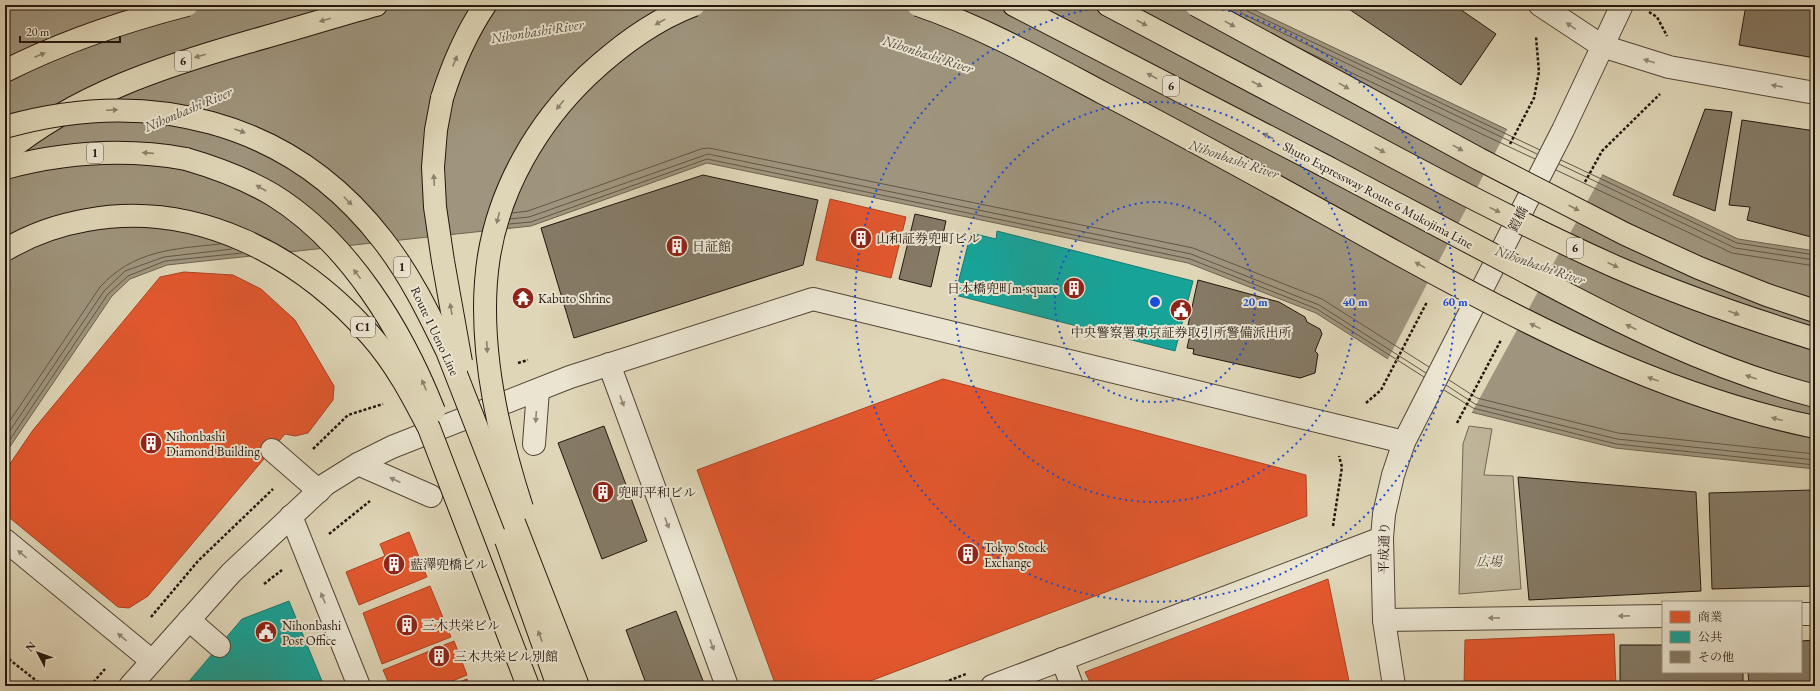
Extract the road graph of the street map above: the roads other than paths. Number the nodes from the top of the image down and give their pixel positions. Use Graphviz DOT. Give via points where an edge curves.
graph roads {
  1 [pos="187,5"];
  2 [pos="376,5"];
  3 [pos="485,5"];
  4 [pos="694,5"];
  5 [pos="918,5"];
  6 [pos="1014,5"];
  7 [pos="1108,5"];
  8 [pos="1196,5"];
  9 [pos="1541,5"];
  10 [pos="1622,5"];
  11 [pos="1602,46"];
  12 [pos="5,71"];
  13 [pos="1815,93"];
  14 [pos="5,127"];
  15 [pos="5,153"];
  16 [pos="5,168"];
  17 [pos="5,235"];
  18 [pos="5,250"];
  19 [pos="1815,310"];
  20 [pos="1815,339"];
  21 [pos="609,364"];
  22 [pos="538,390"];
  23 [pos="1815,396"];
  24 [pos="1418,415"];
  25 [pos="1815,427"];
  26 [pos="1404,442"];
  27 [pos="534,444"];
  28 [pos="268,455"];
  29 [pos="358,464"];
  30 [pos="314,495"];
  31 [pos="430,496"];
  32 [pos="290,516"];
  33 [pos="1382,538"];
  34 [pos="5,540"];
  35 [pos="1802,614"];
  36 [pos="1815,614"];
  37 [pos="1662,616"];
  38 [pos="189,620"];
  39 [pos="1384,620"];
  40 [pos="219,646"];
  41 [pos="1062,659"];
  42 [pos="152,661"];
  43 [pos="130,686"];
  44 [pos="359,686"];
  45 [pos="529,686"];
  46 [pos="534,686"];
  47 [pos="558,686"];
  48 [pos="578,686"];
  49 [pos="582,686"];
  50 [pos="727,686"];
  51 [pos="992,686"];
  52 [pos="1072,686"];
  53 [pos="1394,686"];
  12 -- 1 [label="highway, one-way, bridge" via="104,30"];
  2 -- 15 [label="highway, 6, one-way, bridge" via="188,59 117,85 51,119"];
  47 -- 3 [label="highway, one-way, bridge" via="512,562 484,468 457,344 435,207 433,167 442,98 468,32"];
  4 -- 49 [label="highway, one-way, bridge" via="641,32 604,60 570,92 542,127 519,165 500,210 489,256 485,305 488,357 498,416 511,473"];
  25 -- 5 [label="highway, one-way, bridge" via="1779,420 1716,401 1648,377 1576,346 1498,308 1142,112 990,34"];
  23 -- 6 [label="highway, Shuto Expressway Route 6 Mukojima Line / 6, one-way, bridge" via="1723,367 1666,344 1606,315"];
  7 -- 20 [label="highway, 6, one-way, bridge" via="1464,194 1541,232 1616,267 1689,296"];
  8 -- 19 [label="highway, one-way, bridge" via="1479,159 1625,234 1699,268 1767,295"];
  11 -- 9 [label="street, one-way"];
  10 -- 11 [label="street, 鎧橋"];
  13 -- 11 [label="street, one-way" via="1669,67"];
  11 -- 24 [label="street, 鎧橋, bridge" via="1563,130"];
  14 -- 48 [label="highway, Route 1 Ueno Line / 1, one-way, bridge" via="54,115 117,110 193,117 254,136 297,160 340,194 382,238 424,303 447,351"];
  45 -- 16 [label="highway, 1, one-way, bridge" via="461,478 421,377 375,297 329,241 292,208 267,192 232,174 186,159 112,152 52,157"];
  17 -- 46 [label="highway, C1, bridge" via="80,223 146,223 174,227 218,239 239,248 285,273 323,302 363,342 383,367 421,428 439,462"];
  18 -- 45 [label="highway, C1, bridge" via="50,229 75,222 121,216 148,216 200,224 242,239 312,280 371,336 410,392 429,428"];
  21 -- 22 [label="street"];
  21 -- 26 [label="street" via="813,299"];
  21 -- 50 [label="street, one-way"];
  22 -- 27 [label="street, one-way"];
  22 -- 29 [label="street" via="392,447"];
  24 -- 26 [label="street, 平成通り"];
  26 -- 33 [label="street, 平成通り" via="1384,514"];
  28 -- 30 [label="street"];
  29 -- 30 [label="street" via="326,484"];
  31 -- 29 [label="street, one-way"];
  30 -- 32 [label="street"];
  32 -- 38 [label="street" via="231,573"];
  44 -- 32 [label="street, one-way"];
  33 -- 39 [label="street, 平成通り"];
  33 -- 41 [label="street"];
  42 -- 34 [label="street, one-way"];
  35 -- 36 [label="street"];
  37 -- 39 [label="street, one-way"];
  38 -- 40 [label="street"];
  38 -- 42 [label="street"];
  39 -- 53 [label="street, 平成通り"];
  41 -- 51 [label="street"];
  41 -- 52 [label="street"];
  42 -- 43 [label="street"];
}
